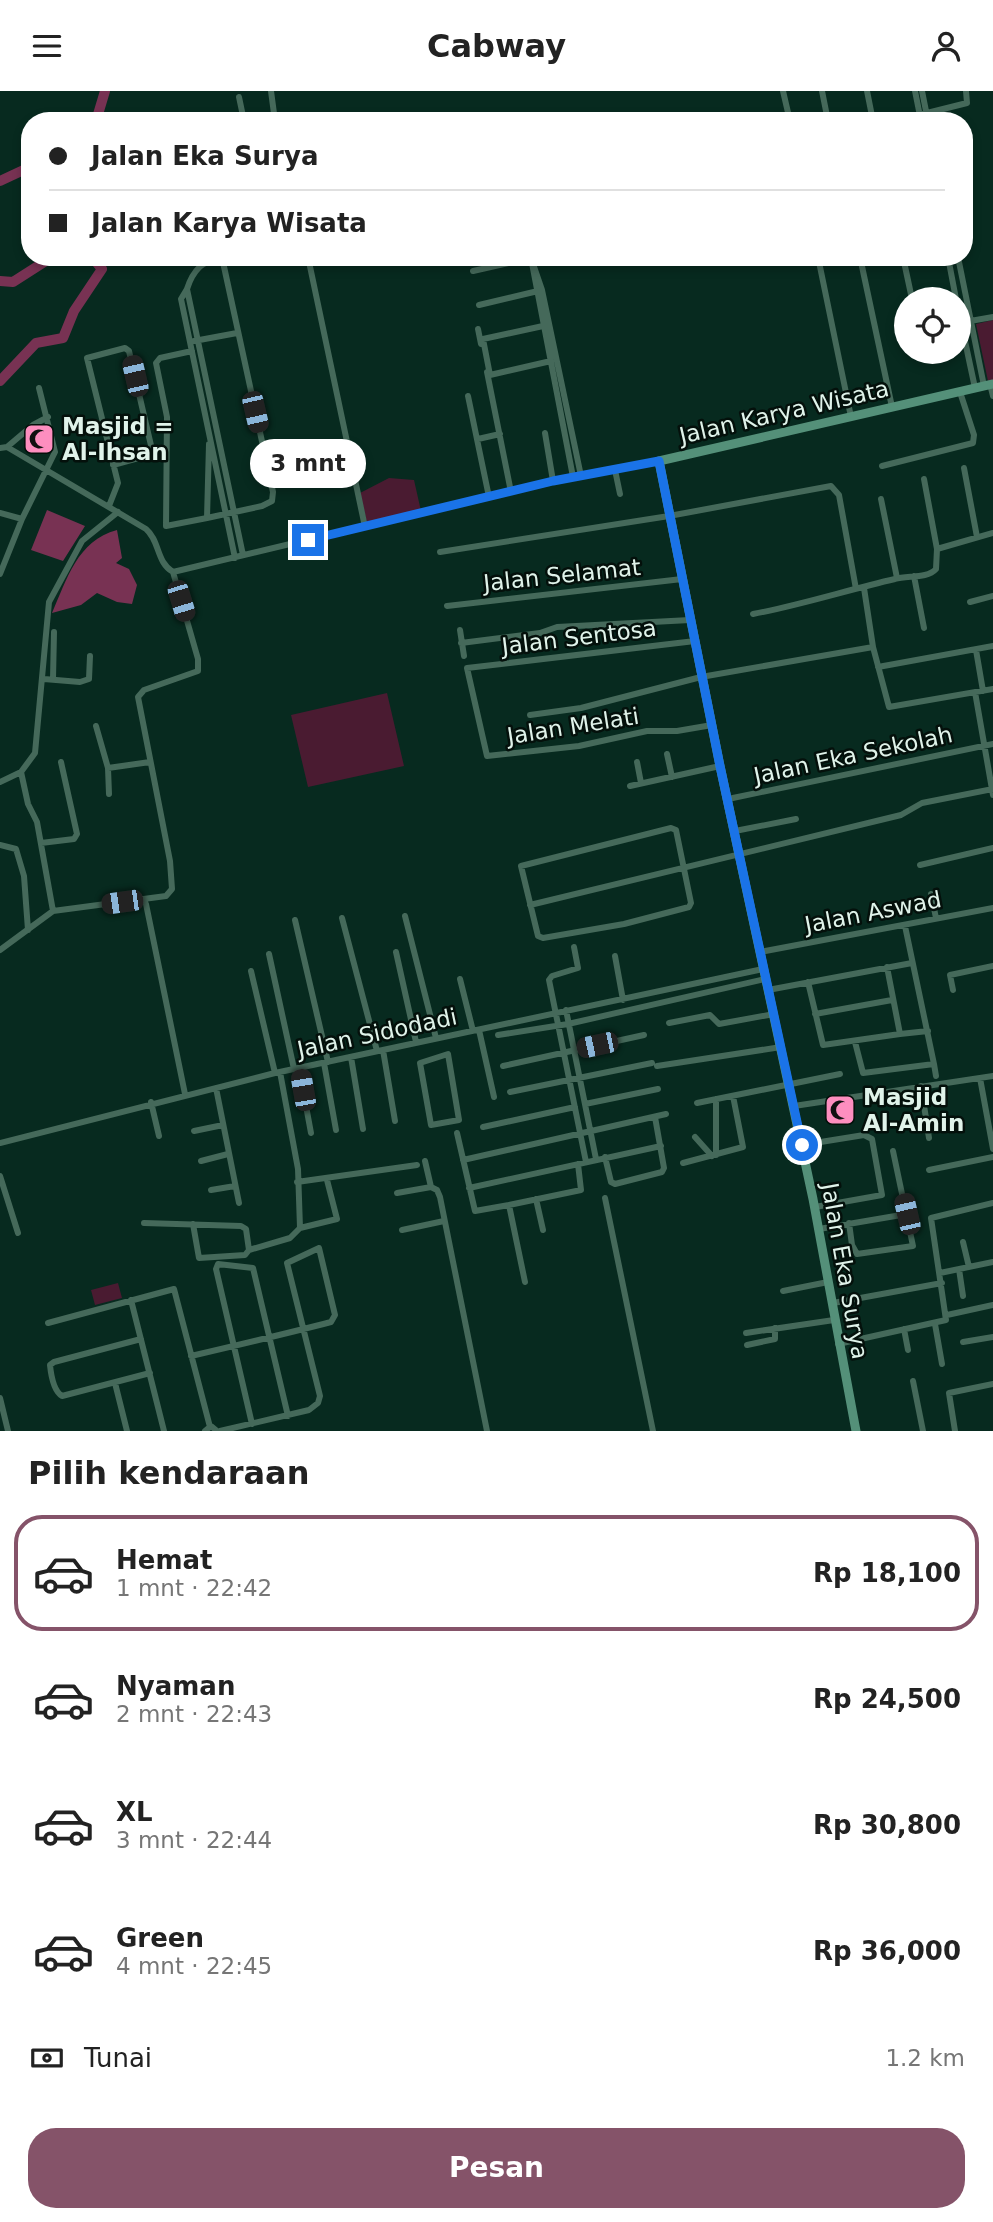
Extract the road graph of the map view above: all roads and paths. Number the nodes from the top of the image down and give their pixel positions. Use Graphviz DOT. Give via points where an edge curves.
graph roads {
  1 [pos="271,91"];
  2 [pos="783,91"];
  3 [pos="822,91"];
  4 [pos="868,91"];
  5 [pos="915,91"];
  6 [pos="922,91"];
  7 [pos="966,91"];
  8 [pos="239,97"];
  9 [pos="242,112"];
  10 [pos="274,112"];
  11 [pos="788,112"];
  12 [pos="827,112"];
  13 [pos="872,112"];
  14 [pos="922,112"];
  15 [pos="924,112"];
  16 [pos="939,112"];
  17 [pos="200,266"];
  18 [pos="223,266"];
  19 [pos="310,266"];
  20 [pos="495,266"];
  21 [pos="533,266"];
  22 [pos="820,266"];
  23 [pos="862,266"];
  24 [pos="905,266"];
  25 [pos="950,266"];
  26 [pos="960,266"];
  27 [pos="472,271"];
  28 [pos="909,287"];
  29 [pos="954,287"];
  30 [pos="964,287"];
  31 [pos="539,291"];
  32 [pos="478,305"];
  33 [pos="993,317"];
  34 [pos="971,320"];
  35 [pos="545,325"];
  36 [pos="478,329"];
  37 [pos="237,333"];
  38 [pos="194,341"];
  39 [pos="971,349"];
  40 [pos="192,351"];
  41 [pos="553,361"];
  42 [pos="986,385"];
  43 [pos="39,388"];
  44 [pos="962,391"];
  45 [pos="468,396"];
  46 [pos="993,396"];
  47 [pos="892,407"];
  48 [pos="48,417"];
  49 [pos="851,417"];
  50 [pos="209,432"];
  51 [pos="545,433"];
  52 [pos="500,434"];
  53 [pos="478,439"];
  54 [pos="3,448"];
  55 [pos="659,461"];
  56 [pos="113,465"];
  57 [pos="881,466"];
  58 [pos="964,468"];
  59 [pos="615,470"];
  60 [pos="47,473"];
  61 [pos="581,476"];
  62 [pos="573,477"];
  63 [pos="924,479"];
  64 [pos="553,481"];
  65 [pos="511,492"];
  66 [pos="620,494"];
  67 [pos="489,497"];
  68 [pos="881,499"];
  69 [pos="109,506"];
  70 [pos="118,512"];
  71 [pos="0,513"];
  72 [pos="229,513"];
  73 [pos="669,516"];
  74 [pos="207,518"];
  75 [pos="22,519"];
  76 [pos="365,527"];
  77 [pos="993,533"];
  78 [pos="977,537"];
  79 [pos="937,549"];
  80 [pos="440,552"];
  81 [pos="243,555"];
  82 [pos="235,558"];
  83 [pos="173,572"];
  84 [pos="0,574"];
  85 [pos="914,576"];
  86 [pos="897,578"];
  87 [pos="682,579"];
  88 [pos="864,588"];
  89 [pos="856,589"];
  90 [pos="993,596"];
  91 [pos="970,602"];
  92 [pos="447,606"];
  93 [pos="753,614"];
  94 [pos="690,620"];
  95 [pos="924,628"];
  96 [pos="460,630"];
  97 [pos="54,632"];
  98 [pos="695,641"];
  99 [pos="461,643"];
  100 [pos="993,646"];
  101 [pos="873,647"];
  102 [pos="976,650"];
  103 [pos="90,656"];
  104 [pos="464,656"];
  105 [pos="878,667"];
  106 [pos="467,668"];
  107 [pos="701,677"];
  108 [pos="44,679"];
  109 [pos="53,679"];
  110 [pos="993,688"];
  111 [pos="983,691"];
  112 [pos="975,692"];
  113 [pos="530,715"];
  114 [pos="712,725"];
  115 [pos="96,726"];
  116 [pos="989,745"];
  117 [pos="667,754"];
  118 [pos="61,762"];
  119 [pos="150,762"];
  120 [pos="637,762"];
  121 [pos="720,766"];
  122 [pos="108,768"];
  123 [pos="21,772"];
  124 [pos="672,778"];
  125 [pos="0,782"];
  126 [pos="641,783"];
  127 [pos="630,786"];
  128 [pos="993,791"];
  129 [pos="109,794"];
  130 [pos="728,799"];
  131 [pos="796,819"];
  132 [pos="735,831"];
  133 [pos="41,843"];
  134 [pos="0,845"];
  135 [pos="993,848"];
  136 [pos="740,855"];
  137 [pos="920,865"];
  138 [pos="685,869"];
  139 [pos="931,894"];
  140 [pos="146,904"];
  141 [pos="530,905"];
  142 [pos="993,908"];
  143 [pos="53,911"];
  144 [pos="405,916"];
  145 [pos="342,918"];
  146 [pos="936,918"];
  147 [pos="295,920"];
  148 [pos="905,926"];
  149 [pos="28,930"];
  150 [pos="574,947"];
  151 [pos="0,950"];
  152 [pos="396,952"];
  153 [pos="760,952"];
  154 [pos="269,954"];
  155 [pos="615,956"];
  156 [pos="912,963"];
  157 [pos="993,966"];
  158 [pos="887,967"];
  159 [pos="251,971"];
  160 [pos="764,974"];
  161 [pos="460,979"];
  162 [pos="808,982"];
  163 [pos="953,990"];
  164 [pos="768,991"];
  165 [pos="623,1000"];
  166 [pos="892,1000"];
  167 [pos="566,1010"];
  168 [pos="558,1012"];
  169 [pos="774,1014"];
  170 [pos="815,1014"];
  171 [pos="669,1023"];
  172 [pos="564,1024"];
  173 [pos="476,1030"];
  174 [pos="928,1031"];
  175 [pos="900,1034"];
  176 [pos="499,1035"];
  177 [pos="644,1035"];
  178 [pos="432,1039"];
  179 [pos="416,1042"];
  180 [pos="855,1042"];
  181 [pos="781,1047"];
  182 [pos="573,1050"];
  183 [pos="380,1051"];
  184 [pos="564,1052"];
  185 [pos="351,1057"];
  186 [pos="433,1057"];
  187 [pos="326,1062"];
  188 [pos="934,1064"];
  189 [pos="503,1066"];
  190 [pos="296,1069"];
  191 [pos="277,1073"];
  192 [pos="840,1074"];
  193 [pos="936,1076"];
  194 [pos="993,1076"];
  195 [pos="980,1078"];
  196 [pos="574,1080"];
  197 [pos="789,1084"];
  198 [pos="921,1086"];
  199 [pos="216,1088"];
  200 [pos="658,1089"];
  201 [pos="510,1092"];
  202 [pos="186,1094"];
  203 [pos="733,1096"];
  204 [pos="494,1097"];
  205 [pos="716,1099"];
  206 [pos="151,1103"];
  207 [pos="697,1103"];
  208 [pos="585,1104"];
  209 [pos="794,1106"];
  210 [pos="575,1107"];
  211 [pos="666,1115"];
  212 [pos="655,1117"];
  213 [pos="394,1121"];
  214 [pos="223,1125"];
  215 [pos="483,1127"];
  216 [pos="363,1129"];
  217 [pos="336,1130"];
  218 [pos="194,1131"];
  219 [pos="590,1132"];
  220 [pos="311,1133"];
  221 [pos="457,1133"];
  222 [pos="580,1134"];
  223 [pos="159,1136"];
  224 [pos="695,1137"];
  225 [pos="929,1138"];
  226 [pos="0,1143"];
  227 [pos="802,1145"];
  228 [pos="660,1146"];
  229 [pos="993,1149"];
  230 [pos="893,1151"];
  231 [pos="228,1154"];
  232 [pos="714,1155"];
  233 [pos="605,1157"];
  234 [pos="993,1157"];
  235 [pos="596,1159"];
  236 [pos="463,1160"];
  237 [pos="201,1161"];
  238 [pos="425,1161"];
  239 [pos="586,1162"];
  240 [pos="683,1163"];
  241 [pos="578,1164"];
  242 [pos="417,1165"];
  243 [pos="929,1170"];
  244 [pos="0,1176"];
  245 [pos="327,1179"];
  246 [pos="297,1182"];
  247 [pos="235,1185"];
  248 [pos="431,1187"];
  249 [pos="469,1188"];
  250 [pos="211,1190"];
  251 [pos="397,1193"];
  252 [pos="604,1198"];
  253 [pos="536,1199"];
  254 [pos="239,1203"];
  255 [pos="993,1203"];
  256 [pos="509,1205"];
  257 [pos="815,1207"];
  258 [pos="907,1214"];
  259 [pos="444,1221"];
  260 [pos="144,1223"];
  261 [pos="849,1223"];
  262 [pos="193,1224"];
  263 [pos="300,1228"];
  264 [pos="819,1229"];
  265 [pos="402,1230"];
  266 [pos="543,1230"];
  267 [pos="18,1233"];
  268 [pos="963,1242"];
  269 [pos="250,1250"];
  270 [pos="993,1262"];
  271 [pos="969,1267"];
  272 [pos="959,1269"];
  273 [pos="940,1273"];
  274 [pos="525,1282"];
  275 [pos="828,1282"];
  276 [pos="942,1283"];
  277 [pos="783,1291"];
  278 [pos="963,1296"];
  279 [pos="131,1300"];
  280 [pos="833,1303"];
  281 [pos="993,1305"];
  282 [pos="947,1315"];
  283 [pos="834,1319"];
  284 [pos="48,1323"];
  285 [pos="935,1324"];
  286 [pos="775,1328"];
  287 [pos="303,1329"];
  288 [pos="904,1329"];
  289 [pos="746,1333"];
  290 [pos="269,1337"];
  291 [pos="993,1337"];
  292 [pos="141,1339"];
  293 [pos="962,1342"];
  294 [pos="838,1344"];
  295 [pos="747,1345"];
  296 [pos="234,1346"];
  297 [pos="908,1350"];
  298 [pos="191,1356"];
  299 [pos="942,1364"];
  300 [pos="150,1373"];
  301 [pos="912,1381"];
  302 [pos="115,1383"];
  303 [pos="993,1384"];
  304 [pos="0,1398"];
  305 [pos="288,1416"];
  306 [pos="252,1424"];
  307 [pos="208,1429"];
  308 [pos="8,1431"];
  309 [pos="127,1431"];
  310 [pos="164,1431"];
  311 [pos="219,1431"];
  312 [pos="487,1431"];
  313 [pos="653,1431"];
  314 [pos="856,1431"];
  315 [pos="923,1431"];
  316 [pos="955,1431"];
  1 -- 10 [label="street"];
  2 -- 11 [label="street"];
  3 -- 12 [label="street"];
  4 -- 13 [label="street"];
  5 -- 14 [label="street"];
  6 -- 15 [label="street"];
  7 -- 16 [label="street" via="967,103"];
  8 -- 9 [label="street"];
  17 -- 38 [label="street" via="181,299"];
  18 -- 37 [label="street"];
  19 -- 76 [label="street"];
  20 -- 27 [label="street"];
  21 -- 31 [label="street"];
  22 -- 49 [label="street"];
  23 -- 47 [label="street"];
  24 -- 28 [label="street"];
  25 -- 29 [label="street"];
  26 -- 30 [label="street"];
  31 -- 32 [label="street"];
  31 -- 35 [label="street"];
  33 -- 34 [label="street"];
  34 -- 42 [label="street"];
  35 -- 41 [label="street"];
  35 -- 41 [label="street" via="483,339 490,375"];
  36 -- 52 [label="street"];
  37 -- 38 [label="street"];
  37 -- 72 [label="street" via="274,498 267,505"];
  38 -- 40 [label="street"];
  38 -- 72 [label="street"];
  39 -- 42 [label="street"];
  40 -- 50 [label="street"];
  40 -- 74 [label="street" via="156,363 167,423 166,526"];
  41 -- 61 [label="street"];
  41 -- 62 [label="street"];
  42 -- 44 [label="street, Jalan Karya Wisata"];
  42 -- 46 [label="street"];
  43 -- 48 [label="street"];
  44 -- 47 [label="street, Jalan Karya Wisata"];
  44 -- 57 [label="street" via="974,439 968,446"];
  45 -- 53 [label="street"];
  47 -- 49 [label="street, Jalan Karya Wisata"];
  48 -- 54 [label="street"];
  48 -- 60 [label="street" via="56,447"];
  49 -- 55 [label="street, Jalan Karya Wisata"];
  50 -- 72 [label="street"];
  50 -- 74 [label="street"];
  51 -- 64 [label="street"];
  52 -- 53 [label="street"];
  52 -- 65 [label="street"];
  53 -- 67 [label="street"];
  54 -- 60 [label="street"];
  55 -- 59 [label="street, Jalan Karya Wisata"];
  55 -- 73 [label="street, Jalan Eka Surya"];
  56 -- 56 [label="street" via="153,454 125,348 87,358"];
  56 -- 69 [label="street" via="117,483"];
  58 -- 78 [label="street"];
  59 -- 61 [label="street, Jalan Karya Wisata"];
  59 -- 66 [label="street"];
  60 -- 69 [label="street"];
  60 -- 75 [label="street"];
  61 -- 62 [label="street, Jalan Karya Wisata"];
  62 -- 64 [label="street, Jalan Karya Wisata"];
  63 -- 79 [label="street"];
  64 -- 65 [label="street, Jalan Karya Wisata"];
  65 -- 67 [label="street, Jalan Karya Wisata"];
  67 -- 76 [label="street, Jalan Karya Wisata"];
  68 -- 86 [label="street"];
  69 -- 70 [label="street"];
  70 -- 83 [label="street" via="154,537 163,563"];
  70 -- 108 [label="street" via="82,541 49,602"];
  71 -- 75 [label="street"];
  72 -- 74 [label="street"];
  72 -- 81 [label="street"];
  72 -- 82 [label="street"];
  73 -- 80 [label="street"];
  73 -- 87 [label="street, Jalan Eka Surya"];
  73 -- 89 [label="street" via="831,486 839,495"];
  75 -- 84 [label="street"];
  76 -- 81 [label="street, Jalan Karya Wisata"];
  77 -- 78 [label="street"];
  78 -- 79 [label="street"];
  79 -- 85 [label="street" via="934,571"];
  81 -- 82 [label="street, Jalan Karya Wisata"];
  82 -- 83 [label="street, Jalan Karya Wisata"];
  83 -- 119 [label="street" via="200,667 139,693"];
  85 -- 86 [label="street"];
  85 -- 95 [label="street"];
  86 -- 88 [label="street"];
  87 -- 92 [label="street, Jalan Selamat"];
  87 -- 94 [label="street, Jalan Eka Surya"];
  88 -- 89 [label="street"];
  88 -- 101 [label="street"];
  89 -- 93 [label="street"];
  90 -- 91 [label="street"];
  94 -- 98 [label="street, Jalan Eka Surya"];
  94 -- 99 [label="street" via="557,627"];
  96 -- 99 [label="street"];
  97 -- 109 [label="street"];
  98 -- 106 [label="street, Jalan Sentosa"];
  98 -- 107 [label="street, Jalan Eka Surya"];
  99 -- 104 [label="street"];
  100 -- 102 [label="street"];
  101 -- 105 [label="street"];
  101 -- 107 [label="street"];
  102 -- 105 [label="street"];
  102 -- 111 [label="street"];
  103 -- 109 [label="street" via="89,679"];
  105 -- 112 [label="street" via="890,708"];
  106 -- 114 [label="street, Jalan Melati" via="487,756"];
  107 -- 113 [label="street" via="580,708"];
  107 -- 114 [label="street, Jalan Eka Surya"];
  108 -- 109 [label="street"];
  108 -- 123 [label="street" via="36,753"];
  110 -- 111 [label="street"];
  111 -- 112 [label="street"];
  112 -- 116 [label="street"];
  114 -- 121 [label="street, Jalan Eka Surya"];
  115 -- 122 [label="street"];
  116 -- 128 [label="street"];
  116 -- 130 [label="street, Jalan Eka Sekolah"];
  117 -- 124 [label="street"];
  118 -- 133 [label="street" via="77,834 74,839"];
  119 -- 122 [label="street"];
  119 -- 143 [label="street" via="170,861 171,892"];
  120 -- 126 [label="street"];
  121 -- 124 [label="street"];
  121 -- 130 [label="street, Jalan Eka Surya"];
  122 -- 129 [label="street"];
  123 -- 125 [label="street"];
  123 -- 133 [label="street"];
  124 -- 126 [label="street"];
  126 -- 127 [label="street"];
  128 -- 136 [label="street" via="922,803 901,815"];
  130 -- 132 [label="street, Jalan Eka Surya"];
  131 -- 132 [label="street"];
  132 -- 136 [label="street, Jalan Eka Surya"];
  133 -- 143 [label="street"];
  134 -- 149 [label="street" via="16,849 24,876"];
  135 -- 137 [label="street"];
  136 -- 138 [label="street"];
  136 -- 153 [label="street, Jalan Eka Surya"];
  138 -- 141 [label="street"];
  138 -- 141 [label="street" via="690,907 624,924 540,938"];
  138 -- 141 [label="street" via="676,830 654,832 521,866"];
  139 -- 146 [label="street"];
  140 -- 202 [label="street"];
  142 -- 146 [label="street, Jalan Aswad"];
  143 -- 149 [label="street"];
  144 -- 178 [label="street"];
  145 -- 183 [label="street"];
  146 -- 148 [label="street, Jalan Aswad"];
  147 -- 187 [label="street"];
  148 -- 153 [label="street, Jalan Aswad"];
  148 -- 156 [label="street"];
  149 -- 151 [label="street"];
  150 -- 168 [label="street" via="576,970 550,977"];
  152 -- 179 [label="street"];
  153 -- 160 [label="street, Jalan Eka Surya"];
  154 -- 190 [label="street"];
  155 -- 165 [label="street"];
  156 -- 158 [label="street"];
  156 -- 174 [label="street"];
  157 -- 163 [label="street" via="950,975"];
  158 -- 162 [label="street"];
  158 -- 166 [label="street"];
  159 -- 191 [label="street"];
  160 -- 164 [label="street, Jalan Eka Surya"];
  160 -- 165 [label="street, Jalan Sidodadi"];
  160 -- 172 [label="street"];
  161 -- 173 [label="street"];
  162 -- 164 [label="street"];
  162 -- 170 [label="street"];
  164 -- 169 [label="street, Jalan Eka Surya"];
  165 -- 167 [label="street, Jalan Sidodadi"];
  166 -- 170 [label="street"];
  166 -- 175 [label="street"];
  167 -- 168 [label="street, Jalan Sidodadi"];
  167 -- 172 [label="street"];
  168 -- 172 [label="street"];
  168 -- 173 [label="street, Jalan Sidodadi"];
  169 -- 171 [label="street" via="719,1024 710,1015"];
  169 -- 181 [label="street, Jalan Eka Surya"];
  170 -- 180 [label="street" via="823,1045"];
  172 -- 176 [label="street"];
  172 -- 182 [label="street"];
  172 -- 184 [label="street"];
  173 -- 178 [label="street, Jalan Sidodadi"];
  173 -- 204 [label="street"];
  174 -- 175 [label="street"];
  174 -- 188 [label="street"];
  175 -- 180 [label="street"];
  177 -- 182 [label="street"];
  178 -- 179 [label="street, Jalan Sidodadi"];
  178 -- 186 [label="street"];
  179 -- 183 [label="street, Jalan Sidodadi"];
  180 -- 188 [label="street" via="863,1073"];
  181 -- 196 [label="street"];
  181 -- 197 [label="street, Jalan Eka Surya"];
  182 -- 184 [label="street"];
  182 -- 196 [label="street"];
  183 -- 185 [label="street, Jalan Sidodadi"];
  183 -- 213 [label="street"];
  184 -- 189 [label="street"];
  184 -- 196 [label="street"];
  185 -- 187 [label="street, Jalan Sidodadi"];
  185 -- 216 [label="street"];
  186 -- 186 [label="street" via="420,1063 431,1125 459,1120 450,1058 447,1054"];
  187 -- 190 [label="street, Jalan Sidodadi"];
  187 -- 217 [label="street"];
  188 -- 193 [label="street"];
  190 -- 191 [label="street, Jalan Sidodadi"];
  190 -- 220 [label="street"];
  191 -- 199 [label="street, Jalan Sidodadi"];
  191 -- 246 [label="street"];
  192 -- 197 [label="street"];
  194 -- 195 [label="street"];
  195 -- 198 [label="street"];
  195 -- 229 [label="street"];
  196 -- 201 [label="street"];
  196 -- 208 [label="street"];
  196 -- 210 [label="street"];
  197 -- 203 [label="street"];
  197 -- 209 [label="street, Jalan Eka Surya"];
  198 -- 209 [label="street"];
  198 -- 225 [label="street"];
  199 -- 202 [label="street, Jalan Sidodadi"];
  199 -- 214 [label="street"];
  200 -- 208 [label="street"];
  202 -- 206 [label="street, Jalan Sidodadi"];
  203 -- 205 [label="street"];
  203 -- 232 [label="street" via="743,1147"];
  205 -- 207 [label="street"];
  205 -- 232 [label="street"];
  206 -- 223 [label="street"];
  206 -- 226 [label="street, Jalan Sidodadi"];
  208 -- 219 [label="street"];
  209 -- 227 [label="street, Jalan Eka Surya"];
  210 -- 215 [label="street"];
  210 -- 222 [label="street"];
  211 -- 212 [label="street"];
  212 -- 219 [label="street"];
  212 -- 228 [label="street"];
  214 -- 218 [label="street"];
  214 -- 231 [label="street"];
  219 -- 222 [label="street"];
  219 -- 235 [label="street"];
  221 -- 236 [label="street"];
  222 -- 236 [label="street"];
  222 -- 239 [label="street"];
  224 -- 232 [label="street"];
  227 -- 257 [label="street, Jalan Eka Surya"];
  227 -- 257 [label="street" via="864,1135 872,1139 882,1195"];
  228 -- 233 [label="street"];
  228 -- 233 [label="street" via="662,1173 618,1184 611,1182"];
  230 -- 258 [label="street"];
  231 -- 237 [label="street"];
  231 -- 247 [label="street"];
  232 -- 240 [label="street"];
  233 -- 235 [label="street"];
  234 -- 243 [label="street"];
  235 -- 239 [label="street"];
  236 -- 249 [label="street"];
  238 -- 248 [label="street"];
  239 -- 241 [label="street"];
  241 -- 249 [label="street"];
  241 -- 253 [label="street" via="581,1190"];
  242 -- 245 [label="street"];
  244 -- 267 [label="street"];
  245 -- 246 [label="street"];
  245 -- 263 [label="street" via="338,1216"];
  246 -- 263 [label="street"];
  247 -- 250 [label="street"];
  247 -- 254 [label="street"];
  248 -- 251 [label="street"];
  248 -- 259 [label="street" via="439,1192"];
  249 -- 256 [label="street" via="476,1212"];
  252 -- 313 [label="street"];
  253 -- 256 [label="street"];
  253 -- 266 [label="street"];
  255 -- 273 [label="street" via="930,1217"];
  256 -- 274 [label="street"];
  257 -- 264 [label="street, Jalan Eka Surya"];
  258 -- 261 [label="street"];
  258 -- 261 [label="street" via="913,1243 909,1248 857,1254"];
  259 -- 265 [label="street"];
  259 -- 312 [label="street"];
  260 -- 262 [label="street"];
  261 -- 264 [label="street"];
  262 -- 269 [label="street" via="241,1226 246,1229"];
  262 -- 269 [label="street" via="199,1258 242,1256"];
  263 -- 269 [label="street" via="290,1238"];
  264 -- 275 [label="street, Jalan Eka Surya"];
  268 -- 271 [label="street"];
  270 -- 271 [label="street"];
  271 -- 272 [label="street"];
  272 -- 273 [label="street"];
  272 -- 278 [label="street"];
  273 -- 276 [label="street"];
  275 -- 277 [label="street"];
  275 -- 280 [label="street, Jalan Eka Surya"];
  276 -- 280 [label="street"];
  276 -- 282 [label="street"];
  279 -- 284 [label="street"];
  279 -- 292 [label="street"];
  279 -- 298 [label="street" via="175,1290"];
  280 -- 283 [label="street, Jalan Eka Surya"];
  281 -- 282 [label="street"];
  282 -- 285 [label="street"];
  283 -- 286 [label="street"];
  283 -- 294 [label="street, Jalan Eka Surya"];
  285 -- 288 [label="street"];
  285 -- 299 [label="street"];
  286 -- 289 [label="street"];
  286 -- 295 [label="street" via="775,1339"];
  287 -- 287 [label="street" via="335,1317 316,1247 287,1263"];
  287 -- 290 [label="street"];
  287 -- 305 [label="street" via="320,1399 314,1407"];
  288 -- 294 [label="street"];
  288 -- 297 [label="street"];
  290 -- 296 [label="street"];
  290 -- 296 [label="street" via="253,1268 218,1264"];
  290 -- 305 [label="street"];
  291 -- 293 [label="street"];
  292 -- 300 [label="street"];
  292 -- 302 [label="street" via="50,1366 56,1391 62,1396"];
  294 -- 314 [label="street, Jalan Eka Surya"];
  296 -- 298 [label="street"];
  296 -- 306 [label="street"];
  298 -- 307 [label="street"];
  300 -- 302 [label="street"];
  300 -- 310 [label="street"];
  301 -- 315 [label="street"];
  302 -- 309 [label="street"];
  303 -- 316 [label="street" via="949,1393"];
  304 -- 308 [label="street"];
  305 -- 306 [label="street"];
  306 -- 311 [label="street"];
  307 -- 311 [label="street"];
}
